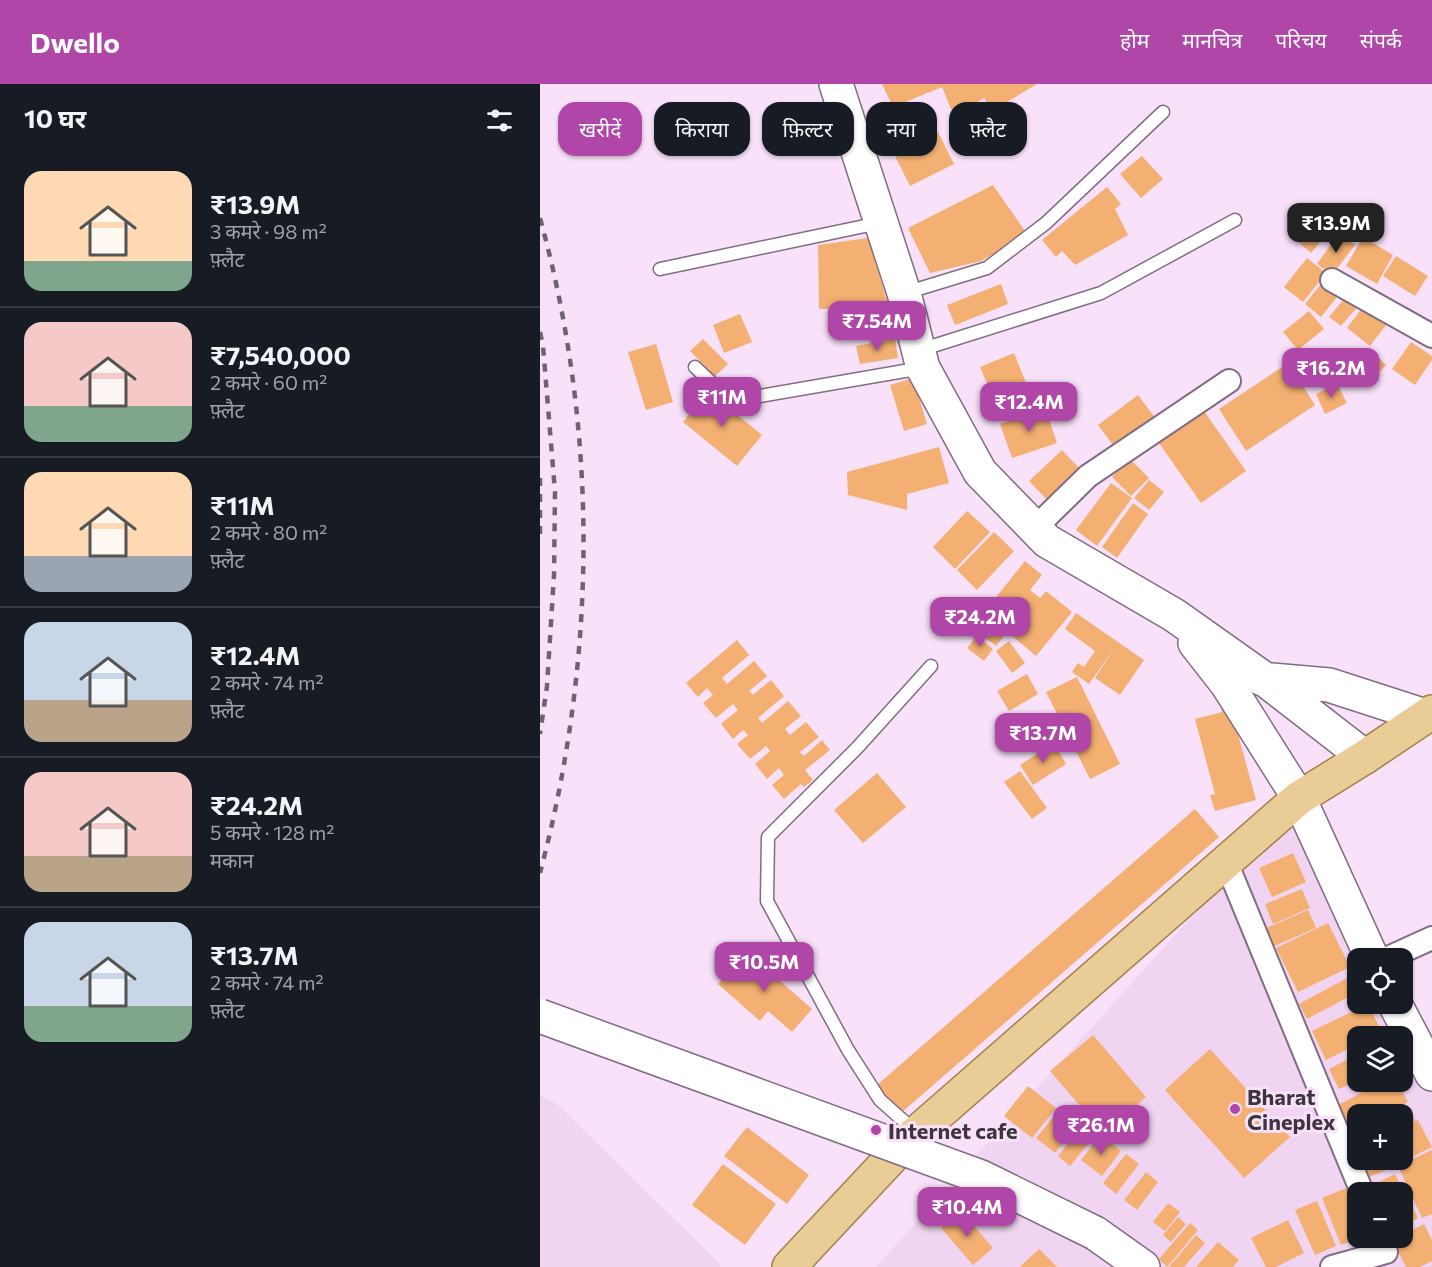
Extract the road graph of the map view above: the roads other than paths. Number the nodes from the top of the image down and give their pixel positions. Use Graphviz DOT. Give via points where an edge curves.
graph roads {
  1 [pos="836,84"];
  2 [pos="1163,112"];
  3 [pos="1235,220"];
  4 [pos="880,222"];
  5 [pos="660,269"];
  6 [pos="1332,280"];
  7 [pos="904,293"];
  8 [pos="1432,336"];
  9 [pos="921,359"];
  10 [pos="695,367"];
  11 [pos="1229,381"];
  12 [pos="1035,528"];
  13 [pos="1174,615"];
  14 [pos="931,666"];
  15 [pos="1263,678"];
  16 [pos="1233,694"];
  17 [pos="1429,714"];
  18 [pos="1365,757"];
  19 [pos="1299,798"];
  20 [pos="1226,862"];
  21 [pos="1432,938"];
  22 [pos="1367,948"];
  23 [pos="1410,948"];
  24 [pos="1400,1014"];
  25 [pos="540,1016"];
  26 [pos="1432,1074"];
  27 [pos="917,1133"];
  28 [pos="1358,1182"];
  29 [pos="1386,1252"];
  30 [pos="789,1267"];
  31 [pos="1143,1267"];
  32 [pos="1332,1267"];
  1 -- 4 [label="street"];
  2 -- 7 [label="lane" via="1046,223 987,268"];
  3 -- 9 [label="lane" via="1101,293"];
  4 -- 5 [label="lane"];
  4 -- 7 [label="street"];
  6 -- 8 [label="street"];
  7 -- 9 [label="street"];
  9 -- 10 [label="lane" via="731,401"];
  9 -- 12 [label="street" via="980,472"];
  11 -- 12 [label="street" via="1088,476"];
  12 -- 13 [label="street" via="1047,541"];
  13 -- 15 [label="street"];
  13 -- 16 [label="street"];
  14 -- 27 [label="lane" via="857,748 768,837 767,901 848,1050 880,1100"];
  15 -- 16 [label="street"];
  15 -- 17 [label="street" via="1329,685"];
  15 -- 18 [label="street"];
  16 -- 19 [label="street"];
  17 -- 18 [label="main road"];
  18 -- 19 [label="main road"];
  19 -- 20 [label="main road"];
  19 -- 22 [label="street"];
  20 -- 27 [label="main road"];
  20 -- 28 [label="street"];
  21 -- 23 [label="street"];
  24 -- 26 [label="street"];
  25 -- 31 [label="street, bridge" via="981,1177 1095,1233"];
  27 -- 30 [label="main road"];
  29 -- 32 [label="street"];
}
